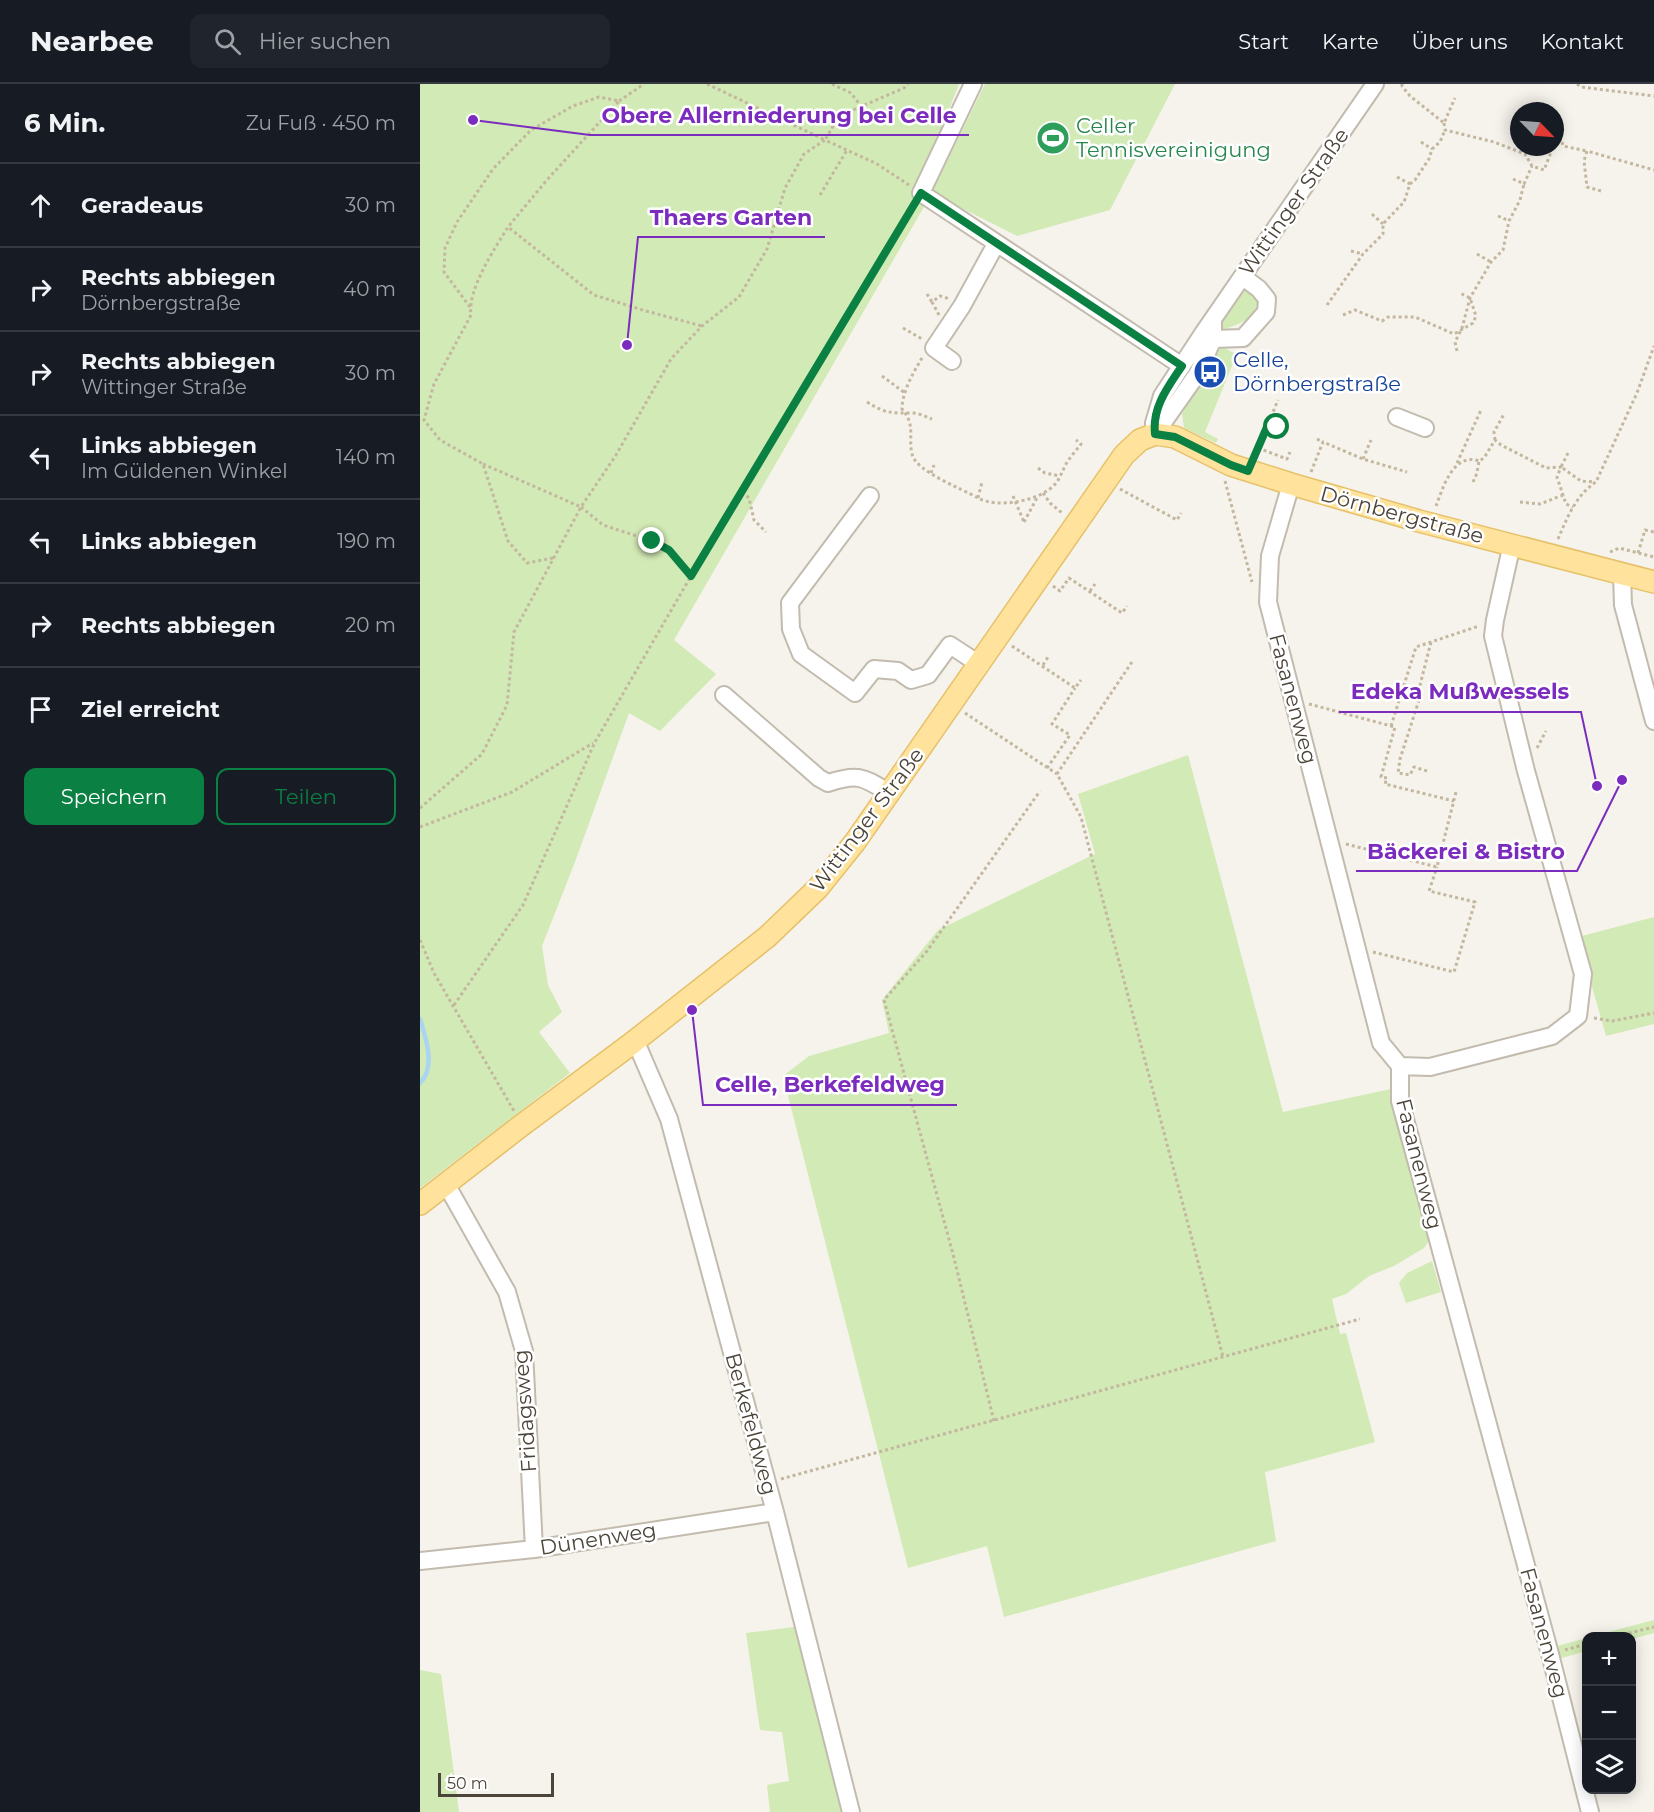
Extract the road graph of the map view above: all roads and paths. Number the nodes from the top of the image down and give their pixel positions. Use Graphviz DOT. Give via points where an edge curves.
graph roads {
  1 [pos="644,84"];
  2 [pos="707,84"];
  3 [pos="832,84"];
  4 [pos="908,84"];
  5 [pos="973,84"];
  6 [pos="1376,84"];
  7 [pos="1402,84"];
  8 [pos="1577,84"];
  9 [pos="1654,96"];
  10 [pos="1455,98"];
  11 [pos="619,101"];
  12 [pos="861,107"];
  13 [pos="1444,123"];
  14 [pos="1445,130"];
  15 [pos="825,140"];
  16 [pos="1421,142"];
  17 [pos="1564,146"];
  18 [pos="1432,149"];
  19 [pos="847,150"];
  20 [pos="1587,151"];
  21 [pos="1549,156"];
  22 [pos="1532,166"];
  23 [pos="1654,171"];
  24 [pos="1397,177"];
  25 [pos="1513,179"];
  26 [pos="1410,184"];
  27 [pos="1524,184"];
  28 [pos="1601,191"];
  29 [pos="921,193"];
  30 [pos="820,195"];
  31 [pos="1372,214"];
  32 [pos="1498,216"];
  33 [pos="1509,221"];
  34 [pos="1383,224"];
  35 [pos="508,227"];
  36 [pos="996,244"];
  37 [pos="1351,251"];
  38 [pos="1363,254"];
  39 [pos="1477,254"];
  40 [pos="1491,262"];
  41 [pos="1243,277"];
  42 [pos="1460,293"];
  43 [pos="927,294"];
  44 [pos="1470,298"];
  45 [pos="932,302"];
  46 [pos="1327,305"];
  47 [pos="470,307"];
  48 [pos="1343,315"];
  49 [pos="702,326"];
  50 [pos="903,328"];
  51 [pos="1461,328"];
  52 [pos="1210,330"];
  53 [pos="1654,346"];
  54 [pos="934,348"];
  55 [pos="1457,351"];
  56 [pos="952,361"];
  57 [pos="1182,366"];
  58 [pos="882,376"];
  59 [pos="905,393"];
  60 [pos="1278,400"];
  61 [pos="867,402"];
  62 [pos="1481,410"];
  63 [pos="907,414"];
  64 [pos="1504,414"];
  65 [pos="1397,417"];
  66 [pos="932,419"];
  67 [pos="1270,420"];
  68 [pos="1277,424"];
  69 [pos="1425,428"];
  70 [pos="1155,434"];
  71 [pos="1076,440"];
  72 [pos="1371,440"];
  73 [pos="1495,440"];
  74 [pos="1258,448"];
  75 [pos="1290,452"];
  76 [pos="1568,453"];
  77 [pos="1363,459"];
  78 [pos="1479,461"];
  79 [pos="483,464"];
  80 [pos="1456,464"];
  81 [pos="934,465"];
  82 [pos="1561,467"];
  83 [pos="1038,468"];
  84 [pos="1240,468"];
  85 [pos="931,472"];
  86 [pos="1407,472"];
  87 [pos="1060,476"];
  88 [pos="1107,480"];
  89 [pos="982,482"];
  90 [pos="1473,482"];
  91 [pos="1596,482"];
  92 [pos="1298,486"];
  93 [pos="742,492"];
  94 [pos="1043,493"];
  95 [pos="1563,495"];
  96 [pos="870,496"];
  97 [pos="1013,496"];
  98 [pos="1038,496"];
  99 [pos="1150,497"];
  100 [pos="978,498"];
  101 [pos="1014,501"];
  102 [pos="1520,502"];
  103 [pos="1147,504"];
  104 [pos="1436,506"];
  105 [pos="581,507"];
  106 [pos="1573,507"];
  107 [pos="1181,513"];
  108 [pos="1078,521"];
  109 [pos="765,532"];
  110 [pos="1654,532"];
  111 [pos="1557,541"];
  112 [pos="1512,544"];
  113 [pos="1638,553"];
  114 [pos="552,558"];
  115 [pos="1622,573"];
  116 [pos="691,576"];
  117 [pos="1040,577"];
  118 [pos="1654,582"];
  119 [pos="1095,584"];
  120 [pos="1090,591"];
  121 [pos="1268,602"];
  122 [pos="1127,606"];
  123 [pos="1495,620"];
  124 [pos="998,637"];
  125 [pos="1431,642"];
  126 [pos="1048,657"];
  127 [pos="1132,662"];
  128 [pos="979,664"];
  129 [pos="1043,665"];
  130 [pos="1081,680"];
  131 [pos="1075,688"];
  132 [pos="723,696"];
  133 [pos="1293,700"];
  134 [pos="951,703"];
  135 [pos="1654,721"];
  136 [pos="1391,726"];
  137 [pos="997,727"];
  138 [pos="994,732"];
  139 [pos="595,742"];
  140 [pos="1028,748"];
  141 [pos="1025,753"];
  142 [pos="1047,768"];
  143 [pos="1427,771"];
  144 [pos="1057,774"];
  145 [pos="1040,791"];
  146 [pos="1456,792"];
  147 [pos="889,793"];
  148 [pos="1454,801"];
  149 [pos="420,808"];
  150 [pos="420,827"];
  151 [pos="1330,840"];
  152 [pos="1437,867"];
  153 [pos="420,940"];
  154 [pos="1357,947"];
  155 [pos="454,1005"];
  156 [pos="1654,1013"];
  157 [pos="1578,1016"];
  158 [pos="635,1040"];
  159 [pos="1400,1066"];
  160 [pos="522,1125"];
  161 [pos="446,1184"];
  162 [pos="420,1204"];
  163 [pos="1360,1319"];
  164 [pos="1223,1357"];
  165 [pos="994,1421"];
  166 [pos="767,1483"];
  167 [pos="775,1512"];
  168 [pos="534,1549"];
  169 [pos="420,1561"];
  170 [pos="1654,1627"];
  171 [pos="1633,1632"];
  172 [pos="1582,1645"];
  173 [pos="1550,1654"];
  174 [pos="852,1812"];
  175 [pos="1590,1812"];
  1 -- 11 [label="path"];
  2 -- 15 [label="path"];
  3 -- 12 [label="path" via="851,93"];
  4 -- 12 [label="path"];
  5 -- 29 [label="street"];
  6 -- 41 [label="street, Wittinger Straße"];
  7 -- 13 [label="path" via="1410,96"];
  8 -- 9 [label="path"];
  10 -- 13 [label="path"];
  11 -- 35 [label="path"];
  11 -- 47 [label="path" via="599,97 573,106 531,130 493,169 457,222 445,248 444,272"];
  12 -- 15 [label="path" via="839,117"];
  13 -- 14 [label="path"];
  14 -- 18 [label="path"];
  14 -- 22 [label="path" via="1525,154"];
  15 -- 19 [label="path"];
  15 -- 49 [label="path" via="804,154 785,188 767,249 739,297"];
  16 -- 18 [label="path"];
  17 -- 20 [label="path"];
  18 -- 26 [label="path"];
  19 -- 29 [label="path" via="878,164"];
  19 -- 30 [label="path"];
  20 -- 23 [label="path"];
  20 -- 28 [label="path" via="1587,187"];
  21 -- 22 [label="path" via="1544,170"];
  22 -- 27 [label="path"];
  24 -- 26 [label="path"];
  25 -- 27 [label="path"];
  26 -- 34 [label="path" via="1404,202"];
  27 -- 33 [label="path"];
  29 -- 36 [label="street"];
  29 -- 93 [label="path"];
  31 -- 34 [label="path"];
  32 -- 33 [label="path"];
  33 -- 40 [label="path" via="1503,250"];
  34 -- 38 [label="path" via="1383,234"];
  35 -- 47 [label="path" via="484,266"];
  35 -- 49 [label="path" via="594,295"];
  36 -- 54 [label="street"];
  36 -- 57 [label="street"];
  37 -- 38 [label="path"];
  38 -- 46 [label="path"];
  39 -- 40 [label="path"];
  40 -- 44 [label="path"];
  41 -- 52 [label="street, Wittinger Straße"];
  41 -- 52 [label="street" via="1267,299 1266,312 1243,338"];
  42 -- 44 [label="path"];
  43 -- 45 [label="path"];
  44 -- 51 [label="path"];
  44 -- 51 [label="path" via="1476,316 1467,328"];
  47 -- 79 [label="path" via="471,315 434,384 424,420 440,440"];
  48 -- 51 [label="path" via="1355,310 1382,321 1388,317 1415,317 1454,334"];
  49 -- 105 [label="path" via="671,359"];
  50 -- 54 [label="path"];
  51 -- 55 [label="path" via="1455,342"];
  52 -- 57 [label="street, Wittinger Straße"];
  52 -- 70 [label="street, Wittinger Straße" via="1198,373"];
  53 -- 91 [label="path"];
  54 -- 56 [label="street"];
  54 -- 59 [label="path" via="919,363"];
  57 -- 70 [label="street, Wittinger Straße" via="1160,400"];
  58 -- 59 [label="path"];
  59 -- 63 [label="path" via="902,410"];
  60 -- 67 [label="path"];
  61 -- 63 [label="path" via="893,414"];
  62 -- 80 [label="path"];
  63 -- 66 [label="path"];
  63 -- 85 [label="path" via="912,456"];
  64 -- 73 [label="path" via="1494,432"];
  65 -- 69 [label="street"];
  67 -- 68 [label="path"];
  67 -- 74 [label="path"];
  70 -- 84 [label="main road, Dörnbergstraße" via="1175,437"];
  70 -- 88 [label="main road, Wittinger Straße" via="1140,440 1124,455"];
  71 -- 87 [label="path" via="1081,444"];
  72 -- 77 [label="path"];
  73 -- 78 [label="path"];
  73 -- 82 [label="path" via="1546,468"];
  74 -- 75 [label="path" via="1287,459"];
  74 -- 84 [label="path"];
  76 -- 82 [label="path"];
  77 -- 86 [label="path"];
  77 -- 92 [label="path" via="1319,441"];
  78 -- 80 [label="path"];
  78 -- 90 [label="path"];
  79 -- 105 [label="path"];
  79 -- 114 [label="path" via="508,541 527,563"];
  80 -- 104 [label="path"];
  81 -- 85 [label="path"];
  82 -- 91 [label="path" via="1581,482"];
  82 -- 95 [label="path" via="1557,477"];
  83 -- 87 [label="path"];
  84 -- 92 [label="main road, Dörnbergstraße"];
  84 -- 121 [label="path" via="1225,480 1256,597"];
  85 -- 100 [label="path"];
  87 -- 94 [label="path"];
  88 -- 103 [label="path"];
  88 -- 108 [label="main road, Wittinger Straße"];
  89 -- 100 [label="path"];
  91 -- 106 [label="path" via="1585,489"];
  92 -- 112 [label="main road, Dörnbergstraße"];
  92 -- 121 [label="street, Fasanenweg" via="1270,556"];
  93 -- 109 [label="path" via="749,498 754,520"];
  93 -- 116 [label="path"];
  94 -- 98 [label="path"];
  94 -- 108 [label="path" via="1050,503"];
  95 -- 102 [label="path" via="1540,504"];
  95 -- 106 [label="path" via="1566,504"];
  96 -- 128 [label="street" via="790,603 791,629 801,654 855,693 874,669 898,671 911,680 928,675 950,645"];
  97 -- 101 [label="path"];
  98 -- 101 [label="path"];
  98 -- 101 [label="path" via="1024,522"];
  99 -- 103 [label="path"];
  100 -- 101 [label="path" via="1001,504"];
  103 -- 107 [label="path" via="1177,520"];
  105 -- 114 [label="path"];
  105 -- 116 [label="path" via="603,525 669,550"];
  106 -- 111 [label="path"];
  108 -- 117 [label="main road, Wittinger Straße"];
  110 -- 113 [label="path" via="1645,530"];
  112 -- 115 [label="main road, Dörnbergstraße"];
  112 -- 123 [label="street"];
  114 -- 149 [label="path" via="514,632 507,705 482,754"];
  115 -- 118 [label="main road, Dörnbergstraße"];
  115 -- 135 [label="street" via="1623,605"];
  116 -- 139 [label="path"];
  117 -- 120 [label="path" via="1060,591 1069,578"];
  117 -- 124 [label="main road, Wittinger Straße"];
  119 -- 120 [label="path"];
  120 -- 122 [label="path" via="1122,613"];
  121 -- 133 [label="street, Fasanenweg"];
  123 -- 125 [label="path"];
  123 -- 157 [label="street" via="1493,636 1526,771 1583,975"];
  124 -- 128 [label="main road, Wittinger Straße"];
  124 -- 129 [label="path"];
  125 -- 136 [label="path" via="1416,647"];
  125 -- 143 [label="path" via="1398,773 1410,775 1414,767"];
  126 -- 129 [label="path"];
  127 -- 144 [label="path"];
  128 -- 134 [label="main road, Wittinger Straße"];
  129 -- 131 [label="path"];
  130 -- 131 [label="path"];
  131 -- 142 [label="path" via="1052,724 1070,735"];
  132 -- 147 [label="street" via="819,778 828,783 864,777"];
  133 -- 136 [label="path"];
  133 -- 151 [label="street, Fasanenweg"];
  134 -- 138 [label="path"];
  134 -- 147 [label="main road, Wittinger Straße"];
  136 -- 148 [label="path" via="1395,727 1381,777 1387,778 1385,784"];
  137 -- 138 [label="path"];
  138 -- 141 [label="path"];
  139 -- 150 [label="path" via="512,792"];
  139 -- 155 [label="path" via="523,906"];
  140 -- 141 [label="path"];
  141 -- 142 [label="path"];
  142 -- 144 [label="path"];
  144 -- 164 [label="path" via="1081,817"];
  145 -- 165 [label="path" via="927,951 884,1000"];
  146 -- 148 [label="path"];
  147 -- 158 [label="main road, Wittinger Straße" via="818,888 767,937"];
  148 -- 152 [label="path"];
  151 -- 152 [label="path"];
  151 -- 154 [label="street, Fasanenweg"];
  152 -- 154 [label="path" via="1429,891 1475,902 1454,972"];
  153 -- 155 [label="path"];
  154 -- 159 [label="street, Fasanenweg" via="1381,1043"];
  155 -- 160 [label="path"];
  156 -- 157 [label="path" via="1612,1021"];
  157 -- 159 [label="street" via="1552,1035 1430,1067"];
  158 -- 160 [label="main road, Wittinger Straße"];
  158 -- 166 [label="street, Berkefeldweg" via="669,1119"];
  159 -- 173 [label="street, Fasanenweg" via="1400,1101"];
  160 -- 161 [label="main road, Wittinger Straße"];
  161 -- 162 [label="main road, Wittinger Straße"];
  161 -- 168 [label="street, Fridagsweg" via="507,1292 524,1351"];
  163 -- 164 [label="path"];
  164 -- 165 [label="path"];
  165 -- 166 [label="path"];
  166 -- 167 [label="street, Berkefeldweg"];
  167 -- 168 [label="street, Dünenweg"];
  167 -- 174 [label="street, Berkefeldweg"];
  168 -- 169 [label="street, Dünenweg"];
  170 -- 171 [label="path"];
  172 -- 173 [label="path"];
  173 -- 175 [label="street, Fasanenweg"];
}
